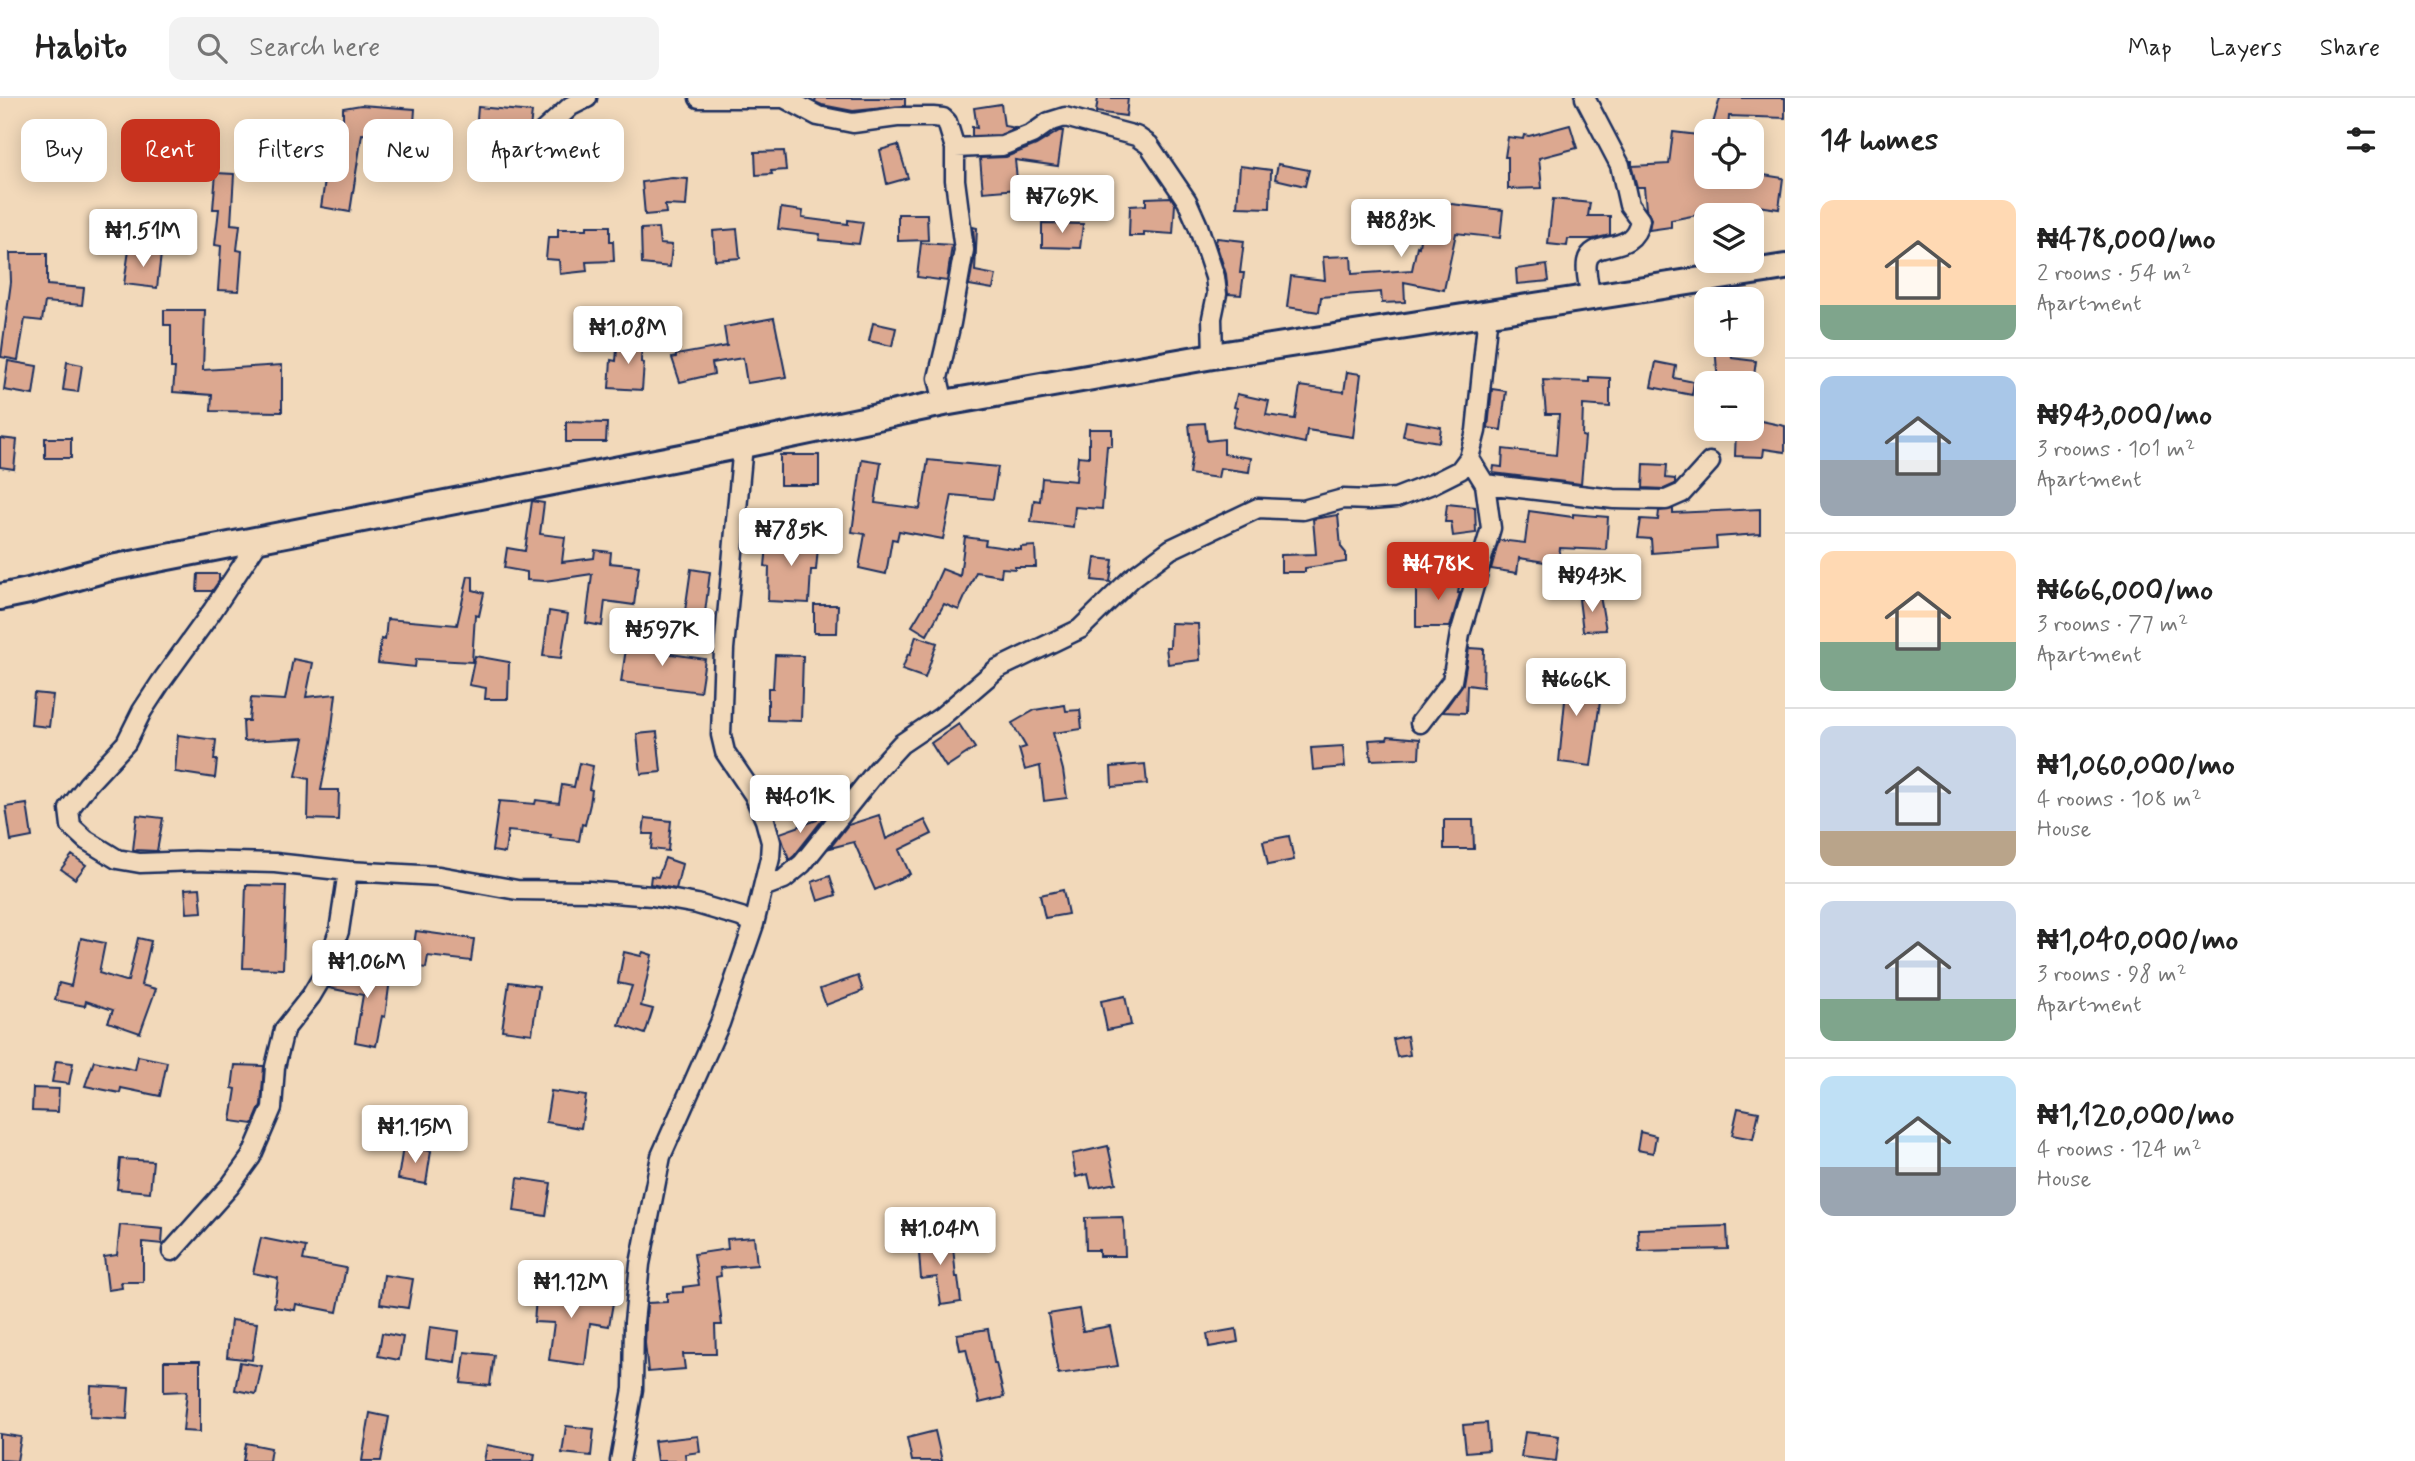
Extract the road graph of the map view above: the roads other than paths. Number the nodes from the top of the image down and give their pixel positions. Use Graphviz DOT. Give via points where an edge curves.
graph roads {
  1 [pos="587,98"];
  2 [pos="699,98"];
  3 [pos="783,98"];
  4 [pos="1585,98"];
  5 [pos="556,119"];
  6 [pos="955,148"];
  7 [pos="1785,267"];
  8 [pos="1591,297"];
  9 [pos="1488,313"];
  10 [pos="1213,356"];
  11 [pos="944,403"];
  12 [pos="743,445"];
  13 [pos="1469,458"];
  14 [pos="1710,462"];
  15 [pos="1485,484"];
  16 [pos="237,555"];
  17 [pos="0,597"];
  18 [pos="1420,723"];
  19 [pos="770,858"];
  20 [pos="348,871"];
  21 [pos="788,876"];
  22 [pos="763,887"];
  23 [pos="754,924"];
  24 [pos="172,1251"];
  25 [pos="620,1461"];
  1 -- 5 [label="street"];
  2 -- 3 [label="street"];
  3 -- 6 [label="street" via="818,116 853,123 897,117 943,118"];
  4 -- 8 [label="street" via="1620,164 1629,205 1640,220 1633,238 1589,256"];
  6 -- 10 [label="street" via="1002,146 1065,117 1136,136 1149,145 1187,201 1215,277"];
  6 -- 11 [label="street" via="964,250 938,378"];
  7 -- 8 [label="street"];
  8 -- 9 [label="street"];
  9 -- 10 [label="street"];
  9 -- 13 [label="street"];
  10 -- 11 [label="street"];
  11 -- 12 [label="street"];
  12 -- 16 [label="street" via="260,539"];
  12 -- 19 [label="street" via="724,649 721,735 725,752 765,820"];
  13 -- 15 [label="street"];
  13 -- 21 [label="street" via="1447,478 1396,498 1343,499 1304,510 1258,508 1171,550 1132,578 1080,629 997,669 901,744"];
  14 -- 15 [label="street" via="1682,493 1666,500 1614,499"];
  15 -- 18 [label="street" via="1491,528 1460,634 1452,681"];
  16 -- 17 [label="street" via="106,569"];
  16 -- 20 [label="street" via="213,610 155,692 126,744 69,809 69,821 86,840 117,859 275,863"];
  19 -- 21 [label="street"];
  19 -- 22 [label="street"];
  20 -- 23 [label="street" via="439,876 517,890 652,896 697,904"];
  20 -- 24 [label="street" via="339,931 324,974 284,1030 272,1108 251,1157"];
  21 -- 22 [label="street"];
  22 -- 23 [label="street"];
  23 -- 25 [label="street" via="720,1023 661,1156 640,1264 633,1389"];
}
